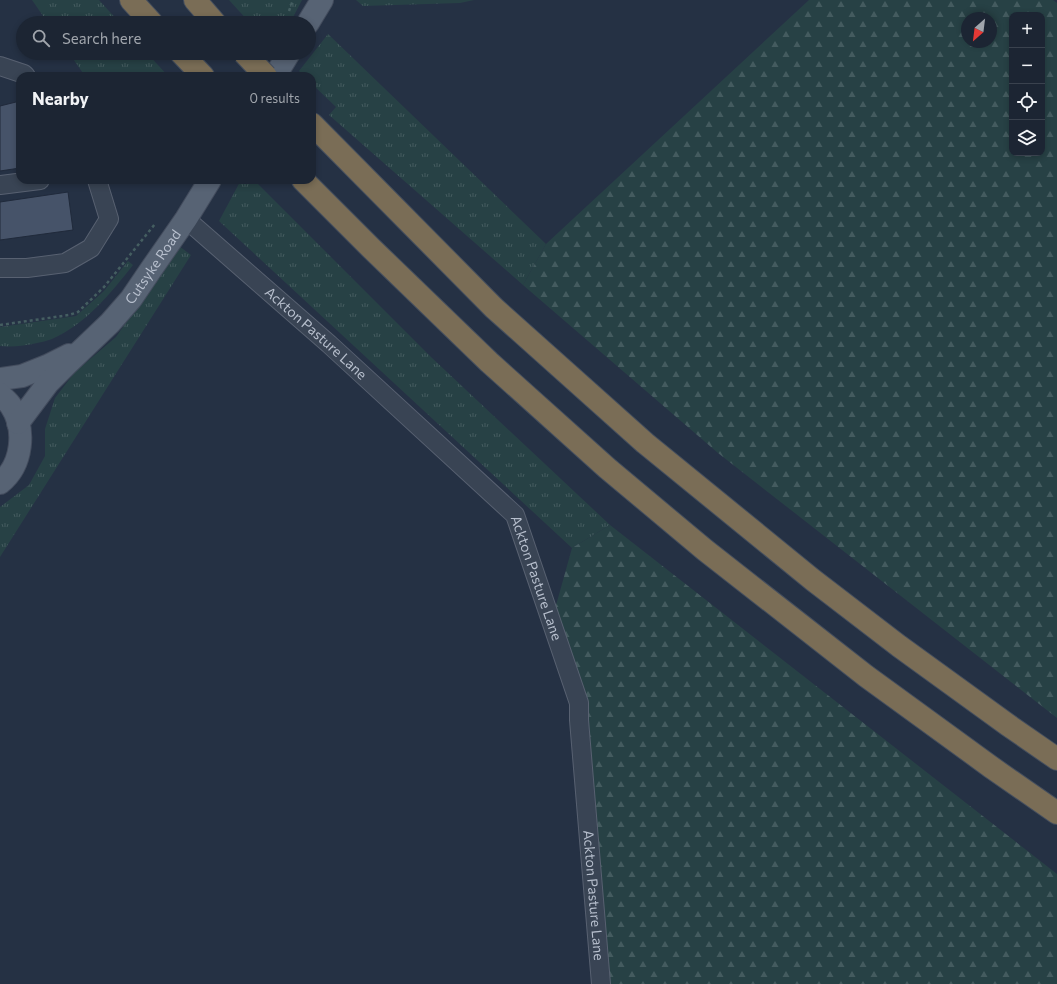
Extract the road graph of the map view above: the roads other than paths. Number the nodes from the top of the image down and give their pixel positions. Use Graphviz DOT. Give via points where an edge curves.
graph roads {
  1 [pos="131,0"];
  2 [pos="195,0"];
  3 [pos="322,0"];
  4 [pos="146,16"];
  5 [pos="210,16"];
  6 [pos="312,16"];
  7 [pos="251,60"];
  8 [pos="285,60"];
  9 [pos="0,66"];
  10 [pos="18,72"];
  11 [pos="262,72"];
  12 [pos="277,72"];
  13 [pos="316,128"];
  14 [pos="16,183"];
  15 [pos="98,184"];
  16 [pos="208,184"];
  17 [pos="307,184"];
  18 [pos="0,185"];
  19 [pos="186,219"];
  20 [pos="0,268"];
  21 [pos="86,346"];
  22 [pos="0,379"];
  23 [pos="0,394"];
  24 [pos="18,423"];
  25 [pos="0,483"];
  26 [pos="1057,759"];
  27 [pos="1057,813"];
  28 [pos="601,984"];
  1 -- 4 [label="highway"];
  2 -- 5 [label="highway"];
  3 -- 6 [label="main road"];
  7 -- 11 [label="highway, bridge"];
  8 -- 12 [label="main road"];
  9 -- 10 [label="street"];
  13 -- 26 [label="highway" via="494,308 645,442 813,580 899,646"];
  14 -- 18 [label="street"];
  15 -- 20 [label="street" via="109,219 91,248 65,263 27,268"];
  16 -- 19 [label="main road, Cutsyke Road"];
  17 -- 27 [label="highway" via="489,362 607,468 866,676"];
  19 -- 21 [label="main road, Cutsyke Road" via="131,299"];
  19 -- 28 [label="street, Ackton Pasture Lane" via="323,339 515,515 579,703"];
  21 -- 22 [label="main road, Cutsyke Road" via="22,376"];
  21 -- 24 [label="main road, Cutsyke Road" via="48,383"];
  23 -- 24 [label="main road" via="10,406"];
  24 -- 25 [label="main road" via="18,454 12,469"];
}
